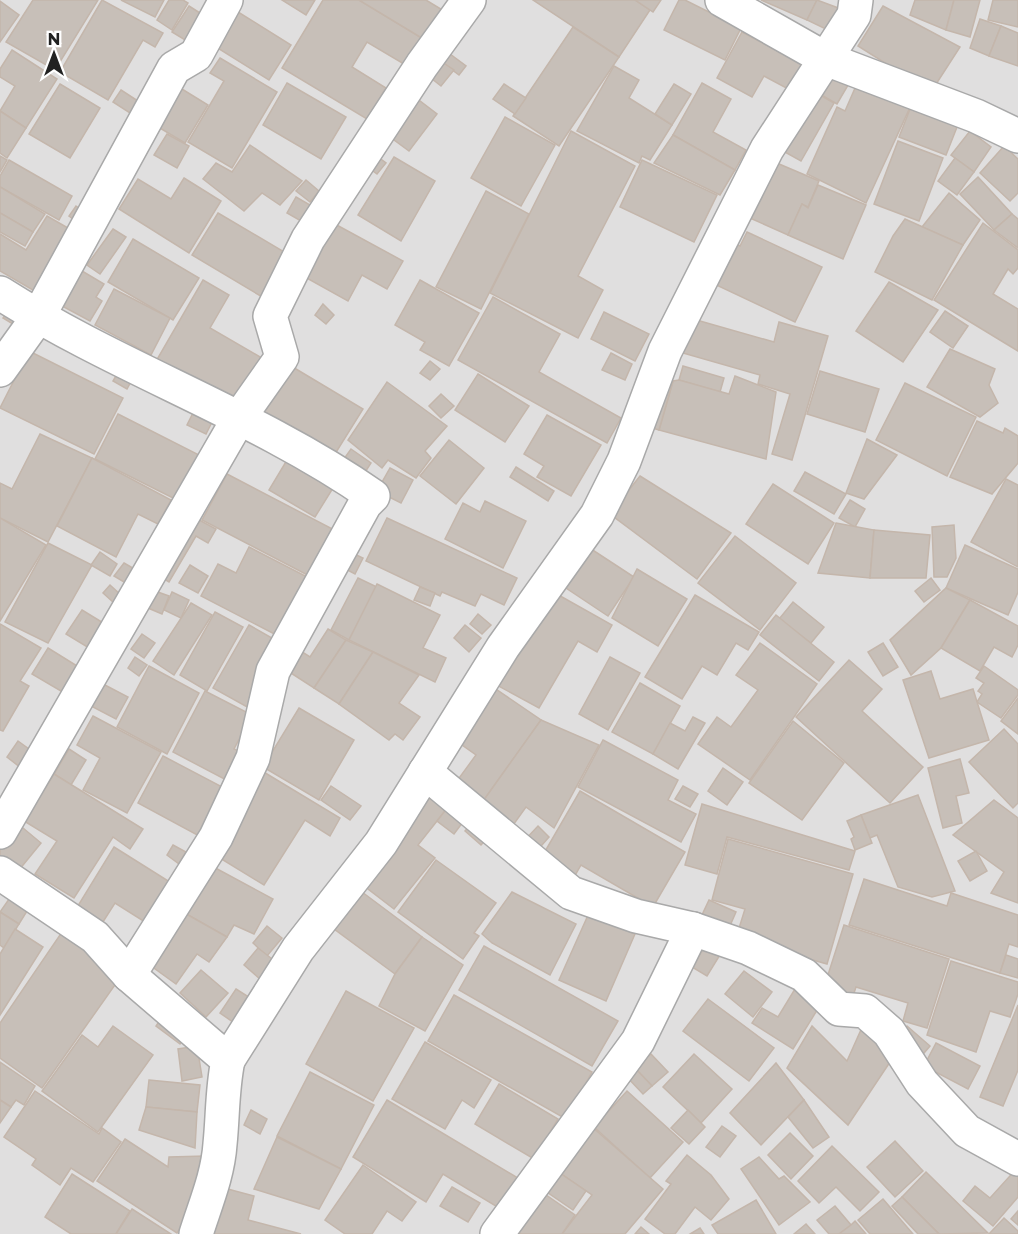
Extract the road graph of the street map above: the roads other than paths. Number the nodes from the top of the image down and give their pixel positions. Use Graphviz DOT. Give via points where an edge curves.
graph roads {
  1 [pos="226,0"];
  2 [pos="469,0"];
  3 [pos="722,0"];
  4 [pos="856,0"];
  5 [pos="826,59"];
  6 [pos="1018,136"];
  7 [pos="0,293"];
  8 [pos="38,317"];
  9 [pos="0,370"];
  10 [pos="239,418"];
  11 [pos="425,772"];
  12 [pos="0,832"];
  13 [pos="0,873"];
  14 [pos="693,929"];
  15 [pos="129,975"];
  16 [pos="228,1060"];
  17 [pos="1018,1159"];
  18 [pos="196,1234"];
  19 [pos="497,1234"];
  1 -- 8 [label="street" via="196,55 174,68"];
  2 -- 10 [label="street" via="308,239 270,316 282,357"];
  3 -- 5 [label="street"];
  4 -- 5 [label="street" via="854,15"];
  5 -- 6 [label="street"];
  5 -- 11 [label="street" via="767,149 665,351 624,461 597,515 503,647"];
  7 -- 8 [label="street"];
  8 -- 9 [label="street"];
  8 -- 10 [label="street"];
  10 -- 12 [label="street"];
  10 -- 15 [label="street" via="373,496 273,671 253,759 216,837"];
  11 -- 14 [label="street" via="571,893 636,916"];
  11 -- 16 [label="street" via="381,843 298,949"];
  13 -- 15 [label="street" via="96,937"];
  14 -- 17 [label="street" via="748,948 804,975 839,1009 865,1011 889,1032 922,1083 967,1131"];
  14 -- 19 [label="street" via="638,1041"];
  15 -- 16 [label="street"];
  16 -- 18 [label="street" via="222,1090 220,1145"];
}
